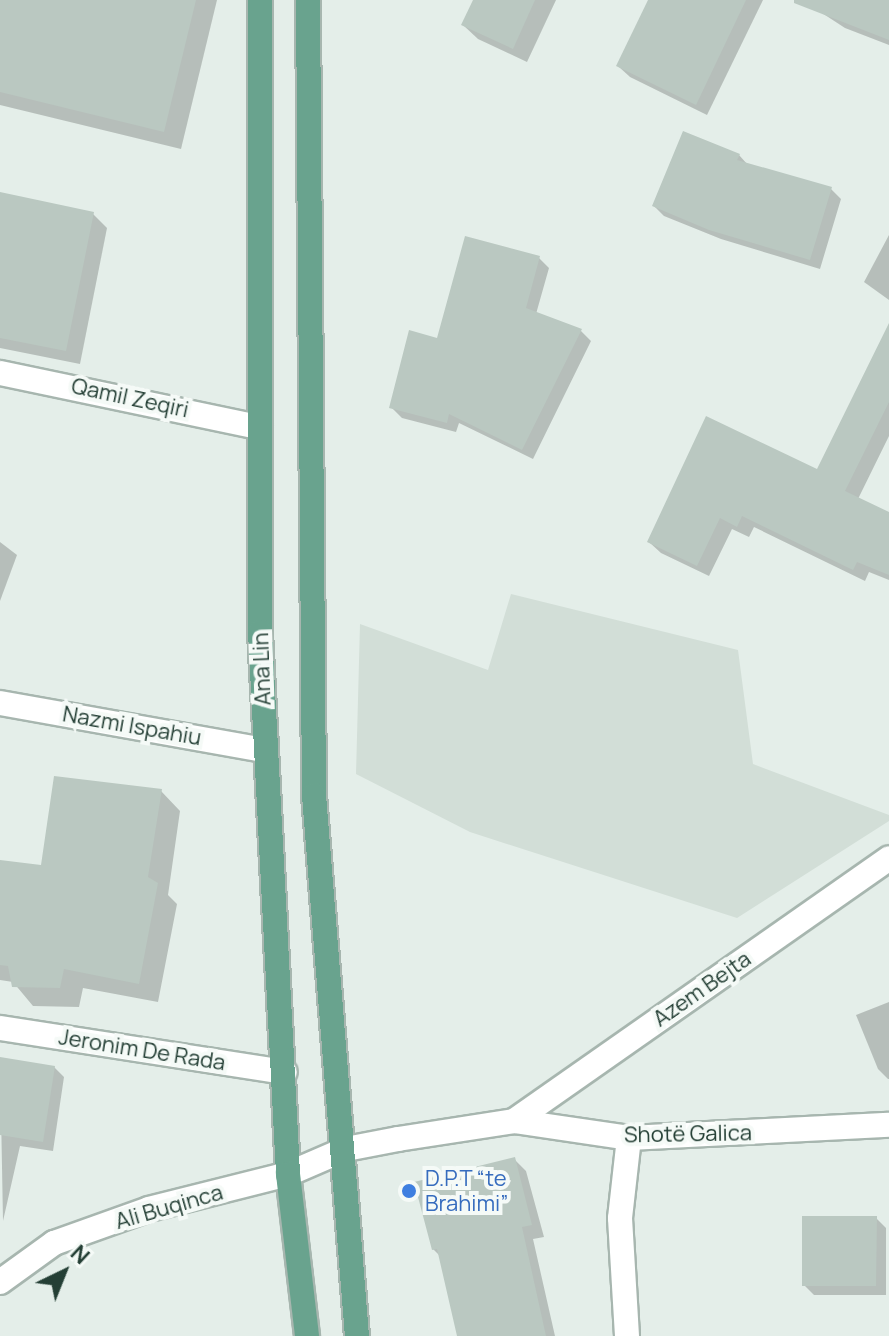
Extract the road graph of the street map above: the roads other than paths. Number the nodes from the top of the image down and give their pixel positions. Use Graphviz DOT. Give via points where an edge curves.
graph roads {
  1 [pos="260,0"];
  2 [pos="308,0"];
  3 [pos="0,373"];
  4 [pos="259,427"];
  5 [pos="0,703"];
  6 [pos="264,750"];
  7 [pos="889,858"];
  8 [pos="0,1028"];
  9 [pos="285,1072"];
  10 [pos="514,1121"];
  11 [pos="889,1125"];
  12 [pos="629,1138"];
  13 [pos="346,1149"];
  14 [pos="288,1174"];
  15 [pos="0,1282"];
  16 [pos="307,1336"];
  17 [pos="357,1336"];
  18 [pos="627,1336"];
  1 -- 4 [label="main road, Ana Lin"];
  2 -- 13 [label="main road" via="314,795"];
  3 -- 4 [label="street, Qamil Zeqiri"];
  4 -- 6 [label="main road, Ana Lin"];
  5 -- 6 [label="street, Nazmi Ispahiu"];
  6 -- 9 [label="main road, Ana Lin"];
  7 -- 10 [label="street, Azem Bejta"];
  8 -- 9 [label="street, Jeronim De Rada"];
  9 -- 14 [label="main road, Ana Lin"];
  10 -- 12 [label="street, Shotë Galica"];
  10 -- 13 [label="street, Shotë Galica"];
  11 -- 12 [label="street, Shotë Galica"];
  12 -- 18 [label="street" via="620,1218"];
  13 -- 14 [label="street, Ali Buqinca"];
  13 -- 17 [label="main road"];
  14 -- 15 [label="street, Ali Buqinca" via="149,1209 54,1243"];
  14 -- 16 [label="main road, Ana Lin"];
}
